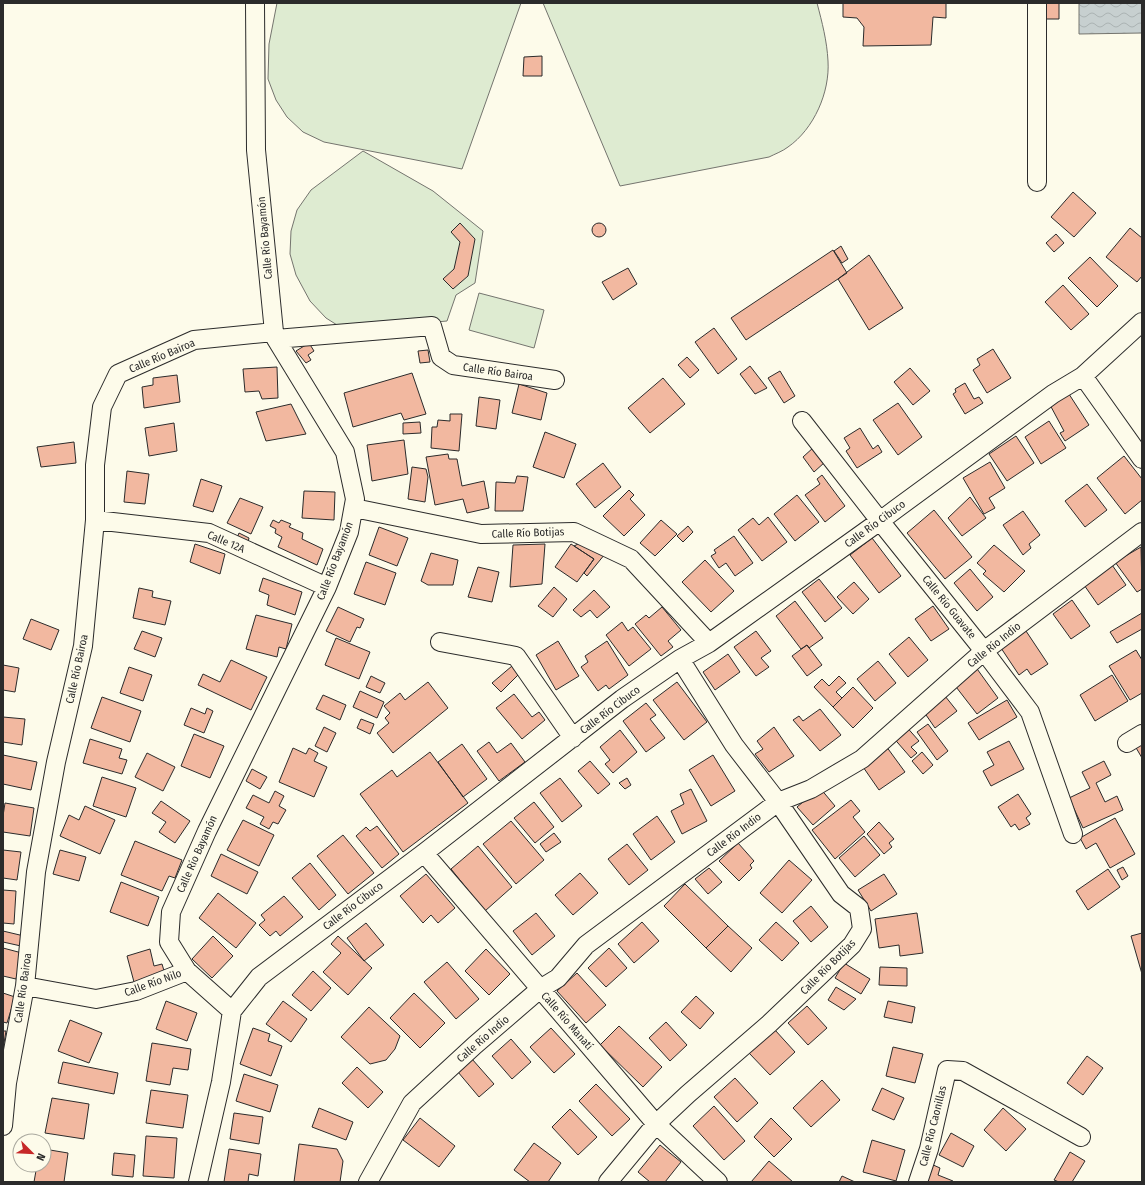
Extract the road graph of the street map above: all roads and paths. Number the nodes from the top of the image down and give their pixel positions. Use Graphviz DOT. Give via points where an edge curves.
graph roads {
  1 [pos="255,3"];
  2 [pos="1037,3"];
  3 [pos="1037,182"];
  4 [pos="1142,322"];
  5 [pos="275,336"];
  6 [pos="1083,376"];
  7 [pos="554,380"];
  8 [pos="802,421"];
  9 [pos="1142,459"];
  10 [pos="354,508"];
  11 [pos="95,520"];
  12 [pos="880,522"];
  13 [pos="1142,532"];
  14 [pos="327,587"];
  15 [pos="440,642"];
  16 [pos="709,643"];
  17 [pos="984,651"];
  18 [pos="680,659"];
  19 [pos="1142,734"];
  20 [pos="573,738"];
  21 [pos="1127,743"];
  22 [pos="778,802"];
  23 [pos="1073,834"];
  24 [pos="424,853"];
  25 [pos="187,971"];
  26 [pos="26,986"];
  27 [pos="540,989"];
  28 [pos="232,1011"];
  29 [pos="5,1083"];
  30 [pos="656,1124"];
  31 [pos="3,1126"];
  32 [pos="1081,1137"];
  33 [pos="198,1182"];
  34 [pos="368,1182"];
  35 [pos="608,1182"];
  36 [pos="718,1182"];
  37 [pos="918,1182"];
  1 -- 5 [label="street, Calle Río Bayamón" via="256,150"];
  2 -- 3 [label="street"];
  4 -- 6 [label="street, Calle Río Cibuco"];
  5 -- 7 [label="street, Calle Río Bairoa" via="432,326 441,357 453,365"];
  5 -- 10 [label="street, Calle Río Bayamón" via="345,452 355,499"];
  5 -- 11 [label="street, Calle Río Bairoa" via="194,340 118,374 102,406 95,465"];
  6 -- 9 [label="street"];
  6 -- 12 [label="street, Calle Río Cibuco" via="1054,394"];
  8 -- 12 [label="street, Calle Río Guavate"];
  10 -- 14 [label="street, Calle Río Bayamón" via="349,532"];
  10 -- 16 [label="street, Calle Río Botijas" via="480,534 574,532 631,559"];
  11 -- 14 [label="street, Calle 12A" via="209,533"];
  11 -- 26 [label="street, Calle Río Bairoa" via="83,646 56,762 36,872"];
  12 -- 16 [label="street, Calle Río Cibuco"];
  12 -- 17 [label="street, Calle Río Guavate"];
  13 -- 17 [label="street, Calle Río Indio"];
  14 -- 25 [label="street, Calle Río Bayamón" via="207,831 171,912 170,942"];
  15 -- 20 [label="street" via="516,656"];
  16 -- 18 [label="street, Calle Río Cibuco"];
  17 -- 22 [label="street, Calle Río Indio" via="862,759 811,789"];
  17 -- 23 [label="street, Calle Río Guavate" via="1030,712"];
  18 -- 20 [label="street, Calle Río Cibuco"];
  18 -- 22 [label="street, Calle Río Botijas" via="734,744"];
  19 -- 21 [label="street"];
  20 -- 24 [label="street, Calle Río Cibuco"];
  22 -- 27 [label="street, Calle Río Indio" via="586,945 558,978"];
  22 -- 30 [label="street, Calle Río Botijas" via="841,894 859,908 862,929 852,945 769,1024"];
  24 -- 27 [label="street, Calle Río Manatí"];
  24 -- 28 [label="street, Calle Río Cibuco" via="259,977"];
  25 -- 26 [label="street, Calle Río Nilo" via="136,991 96,999"];
  25 -- 28 [label="street, Calle Río Bayamón"];
  26 -- 29 [label="street, Calle Río Bairoa"];
  27 -- 30 [label="street, Calle Río Manatí"];
  27 -- 34 [label="street, Calle Río Indio" via="412,1104"];
  28 -- 33 [label="street, Calle Río Cibuco" via="221,1082"];
  29 -- 31 [label="street, Calle Río Bairoa"];
  30 -- 35 [label="street, Calle Río Botijas"];
  30 -- 36 [label="street, Calle Río Manatí"];
  32 -- 37 [label="street, Calle Río Caonillas" via="963,1071 947,1070 929,1149"];
}
